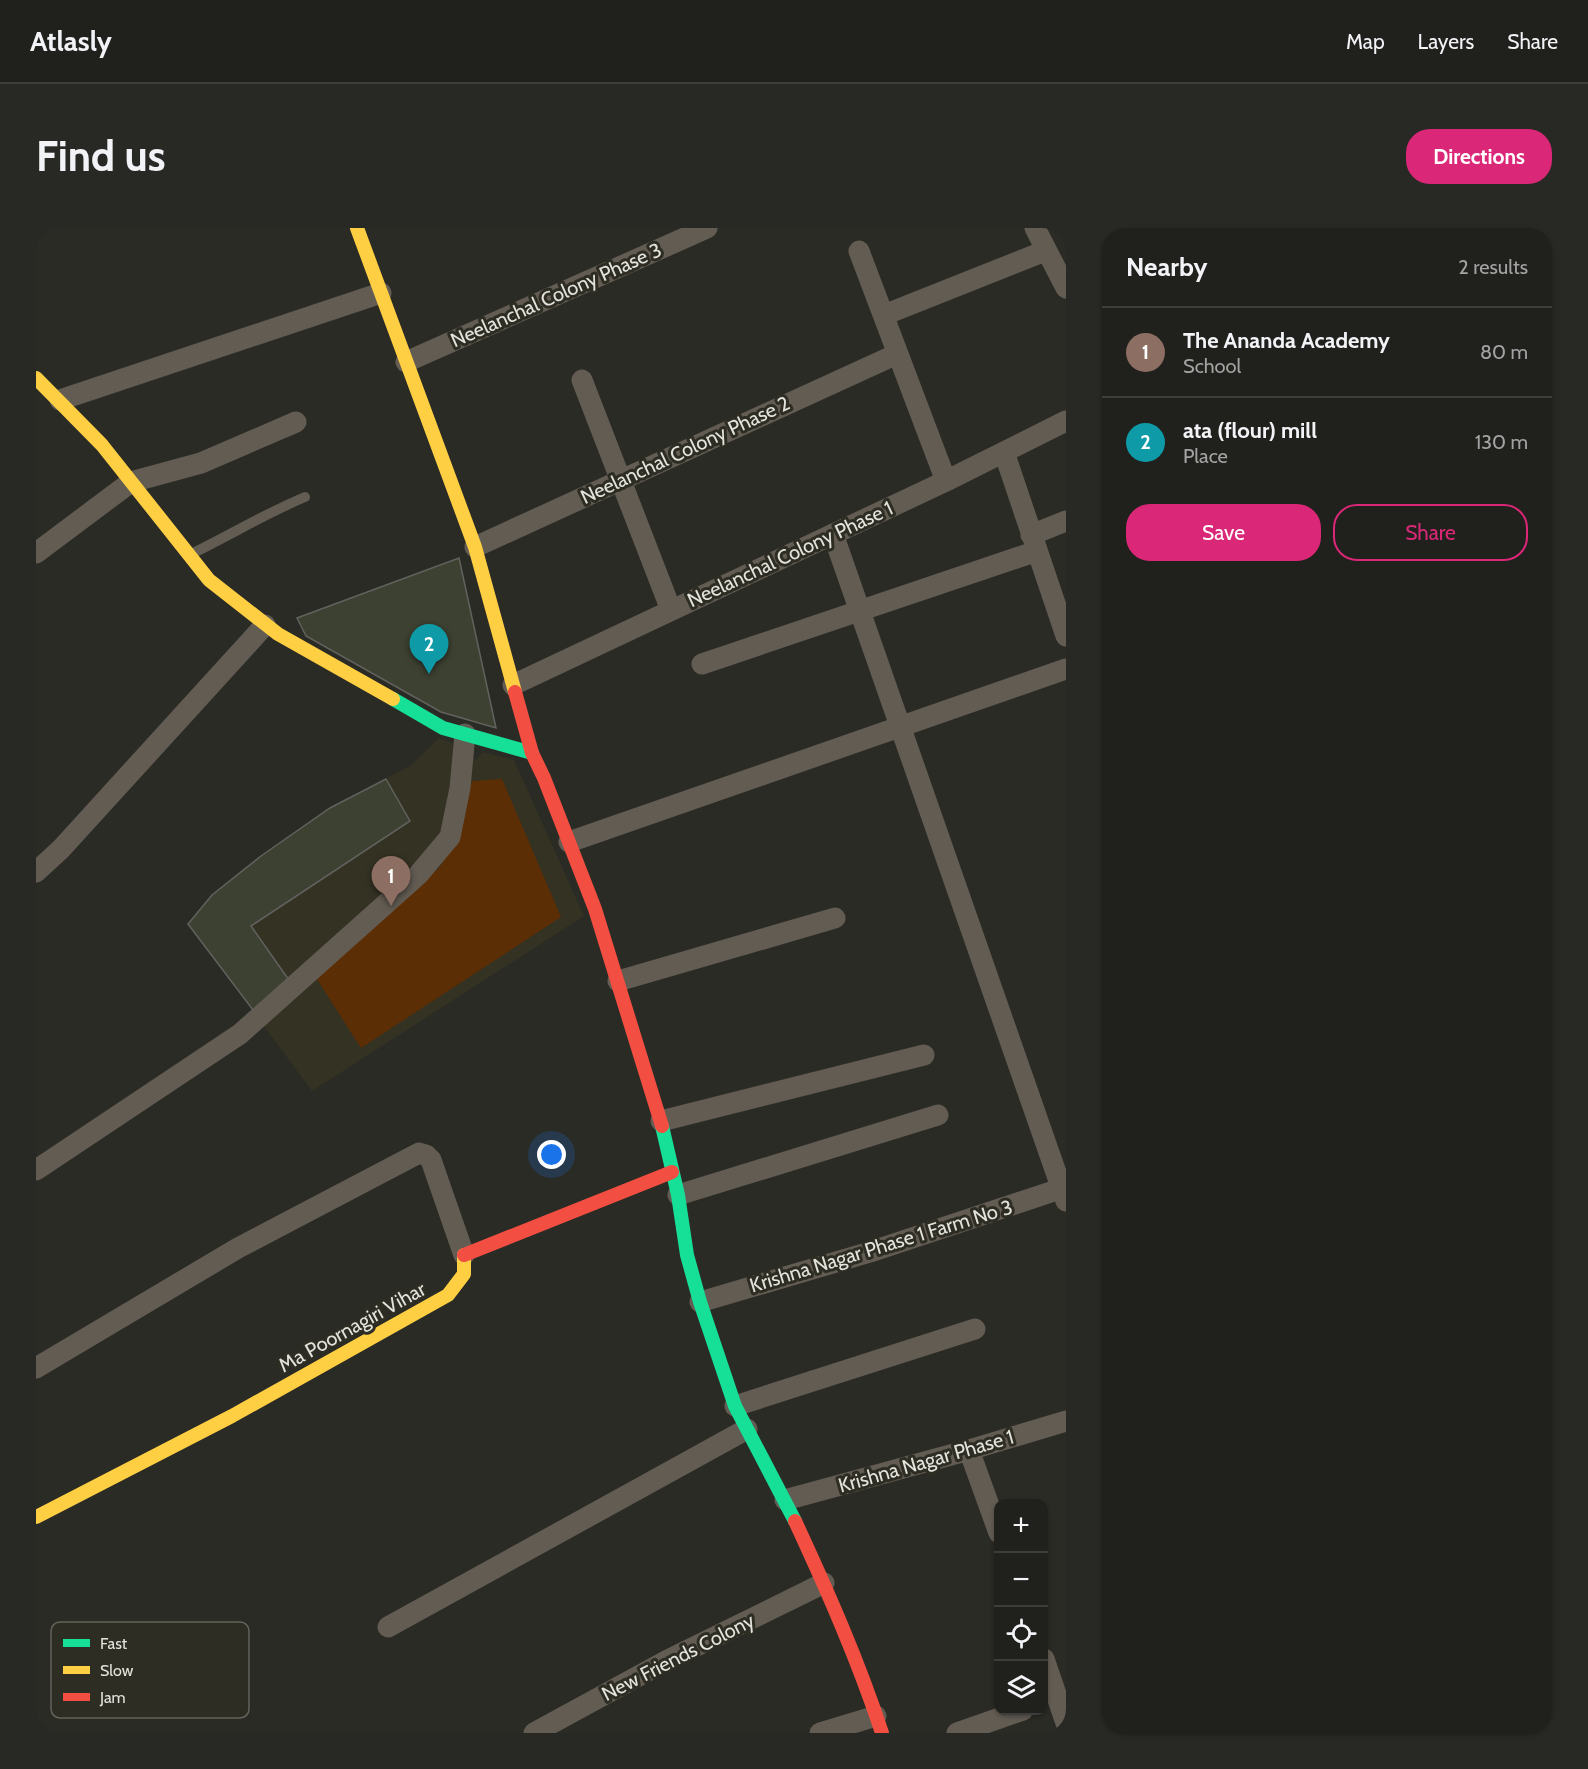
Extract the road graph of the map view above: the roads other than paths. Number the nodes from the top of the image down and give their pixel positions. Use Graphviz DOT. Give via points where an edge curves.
graph roads {
  1 [pos="357,228"];
  2 [pos="706,228"];
  3 [pos="1035,228"];
  4 [pos="859,251"];
  5 [pos="1045,251"];
  6 [pos="1066,288"];
  7 [pos="381,293"];
  8 [pos="884,315"];
  9 [pos="897,354"];
  10 [pos="406,362"];
  11 [pos="36,378"];
  12 [pos="582,380"];
  13 [pos="60,400"];
  14 [pos="1066,421"];
  15 [pos="296,422"];
  16 [pos="1004,452"];
  17 [pos="619,480"];
  18 [pos="946,481"];
  19 [pos="131,482"];
  20 [pos="305,497"];
  21 [pos="1066,521"];
  22 [pos="833,534"];
  23 [pos="1034,543"];
  24 [pos="475,547"];
  25 [pos="36,553"];
  26 [pos="189,555"];
  27 [pos="670,610"];
  28 [pos="858,610"];
  29 [pos="265,625"];
  30 [pos="1066,636"];
  31 [pos="702,663"];
  32 [pos="1066,669"];
  33 [pos="513,685"];
  34 [pos="900,727"];
  35 [pos="465,734"];
  36 [pos="532,753"];
  37 [pos="569,842"];
  38 [pos="36,872"];
  39 [pos="835,918"];
  40 [pos="618,981"];
  41 [pos="924,1055"];
  42 [pos="938,1115"];
  43 [pos="662,1121"];
  44 [pos="36,1170"];
  45 [pos="672,1172"];
  46 [pos="1065,1192"];
  47 [pos="678,1196"];
  48 [pos="464,1255"];
  49 [pos="700,1302"];
  50 [pos="975,1329"];
  51 [pos="36,1368"];
  52 [pos="735,1406"];
  53 [pos="1066,1421"];
  54 [pos="747,1429"];
  55 [pos="969,1450"];
  56 [pos="785,1500"];
  57 [pos="36,1517"];
  58 [pos="994,1519"];
  59 [pos="824,1583"];
  60 [pos="388,1627"];
  61 [pos="1045,1661"];
  62 [pos="1056,1700"];
  63 [pos="1009,1715"];
  64 [pos="1066,1723"];
  65 [pos="879,1724"];
  66 [pos="534,1733"];
  67 [pos="820,1733"];
  68 [pos="957,1733"];
  1 -- 7 [label="street"];
  2 -- 10 [label="street, Neelanchal Colony Phase 3"];
  3 -- 5 [label="street"];
  4 -- 8 [label="street"];
  5 -- 6 [label="street"];
  5 -- 8 [label="street"];
  7 -- 10 [label="street"];
  7 -- 13 [label="street"];
  8 -- 9 [label="street"];
  9 -- 17 [label="street, Neelanchal Colony Phase 2"];
  9 -- 18 [label="street"];
  10 -- 24 [label="street"];
  11 -- 13 [label="street"];
  12 -- 17 [label="street"];
  13 -- 19 [label="street"];
  14 -- 16 [label="street, Neelanchal Colony Phase 1"];
  15 -- 19 [label="street" via="201,463"];
  16 -- 18 [label="street, Neelanchal Colony Phase 1"];
  16 -- 23 [label="street"];
  17 -- 24 [label="street, Neelanchal Colony Phase 2"];
  17 -- 27 [label="street"];
  18 -- 22 [label="street, Neelanchal Colony Phase 1"];
  19 -- 25 [label="street"];
  19 -- 26 [label="street"];
  20 -- 26 [label="lane" via="260,516"];
  21 -- 23 [label="street"];
  22 -- 27 [label="street, Neelanchal Colony Phase 1"];
  22 -- 28 [label="street"];
  23 -- 28 [label="street"];
  23 -- 30 [label="street"];
  24 -- 33 [label="street"];
  26 -- 29 [label="street" via="209,580"];
  27 -- 33 [label="street, Neelanchal Colony Phase 1"];
  28 -- 31 [label="street"];
  28 -- 34 [label="street"];
  29 -- 35 [label="street" via="443,728"];
  29 -- 38 [label="street"];
  32 -- 34 [label="street"];
  33 -- 36 [label="street"];
  34 -- 37 [label="street"];
  34 -- 46 [label="street"];
  35 -- 36 [label="street"];
  35 -- 44 [label="street" via="450,837 417,874 240,1034"];
  36 -- 37 [label="street"];
  37 -- 40 [label="street" via="596,909"];
  39 -- 40 [label="street"];
  40 -- 43 [label="street"];
  41 -- 43 [label="street"];
  42 -- 47 [label="street"];
  43 -- 45 [label="street"];
  45 -- 47 [label="street"];
  45 -- 48 [label="street"];
  46 -- 49 [label="street, Krishna Nagar Phase 1 Farm No 3"];
  47 -- 49 [label="street" via="687,1255"];
  48 -- 51 [label="street" via="431,1160 419,1153 238,1248"];
  48 -- 57 [label="street, Ma Poornagiri Vihar" via="464,1274 448,1295 232,1416"];
  49 -- 52 [label="street"];
  50 -- 52 [label="street"];
  52 -- 54 [label="street"];
  53 -- 55 [label="street, Krishna Nagar Phase 1"];
  54 -- 56 [label="street"];
  54 -- 60 [label="street"];
  55 -- 56 [label="street, Krishna Nagar Phase 1"];
  55 -- 58 [label="street"];
  56 -- 59 [label="street"];
  59 -- 65 [label="street"];
  59 -- 66 [label="street, New Friends Colony" via="666,1661"];
  61 -- 62 [label="street"];
  62 -- 64 [label="street"];
  63 -- 68 [label="street"];
  65 -- 67 [label="street"];
}
